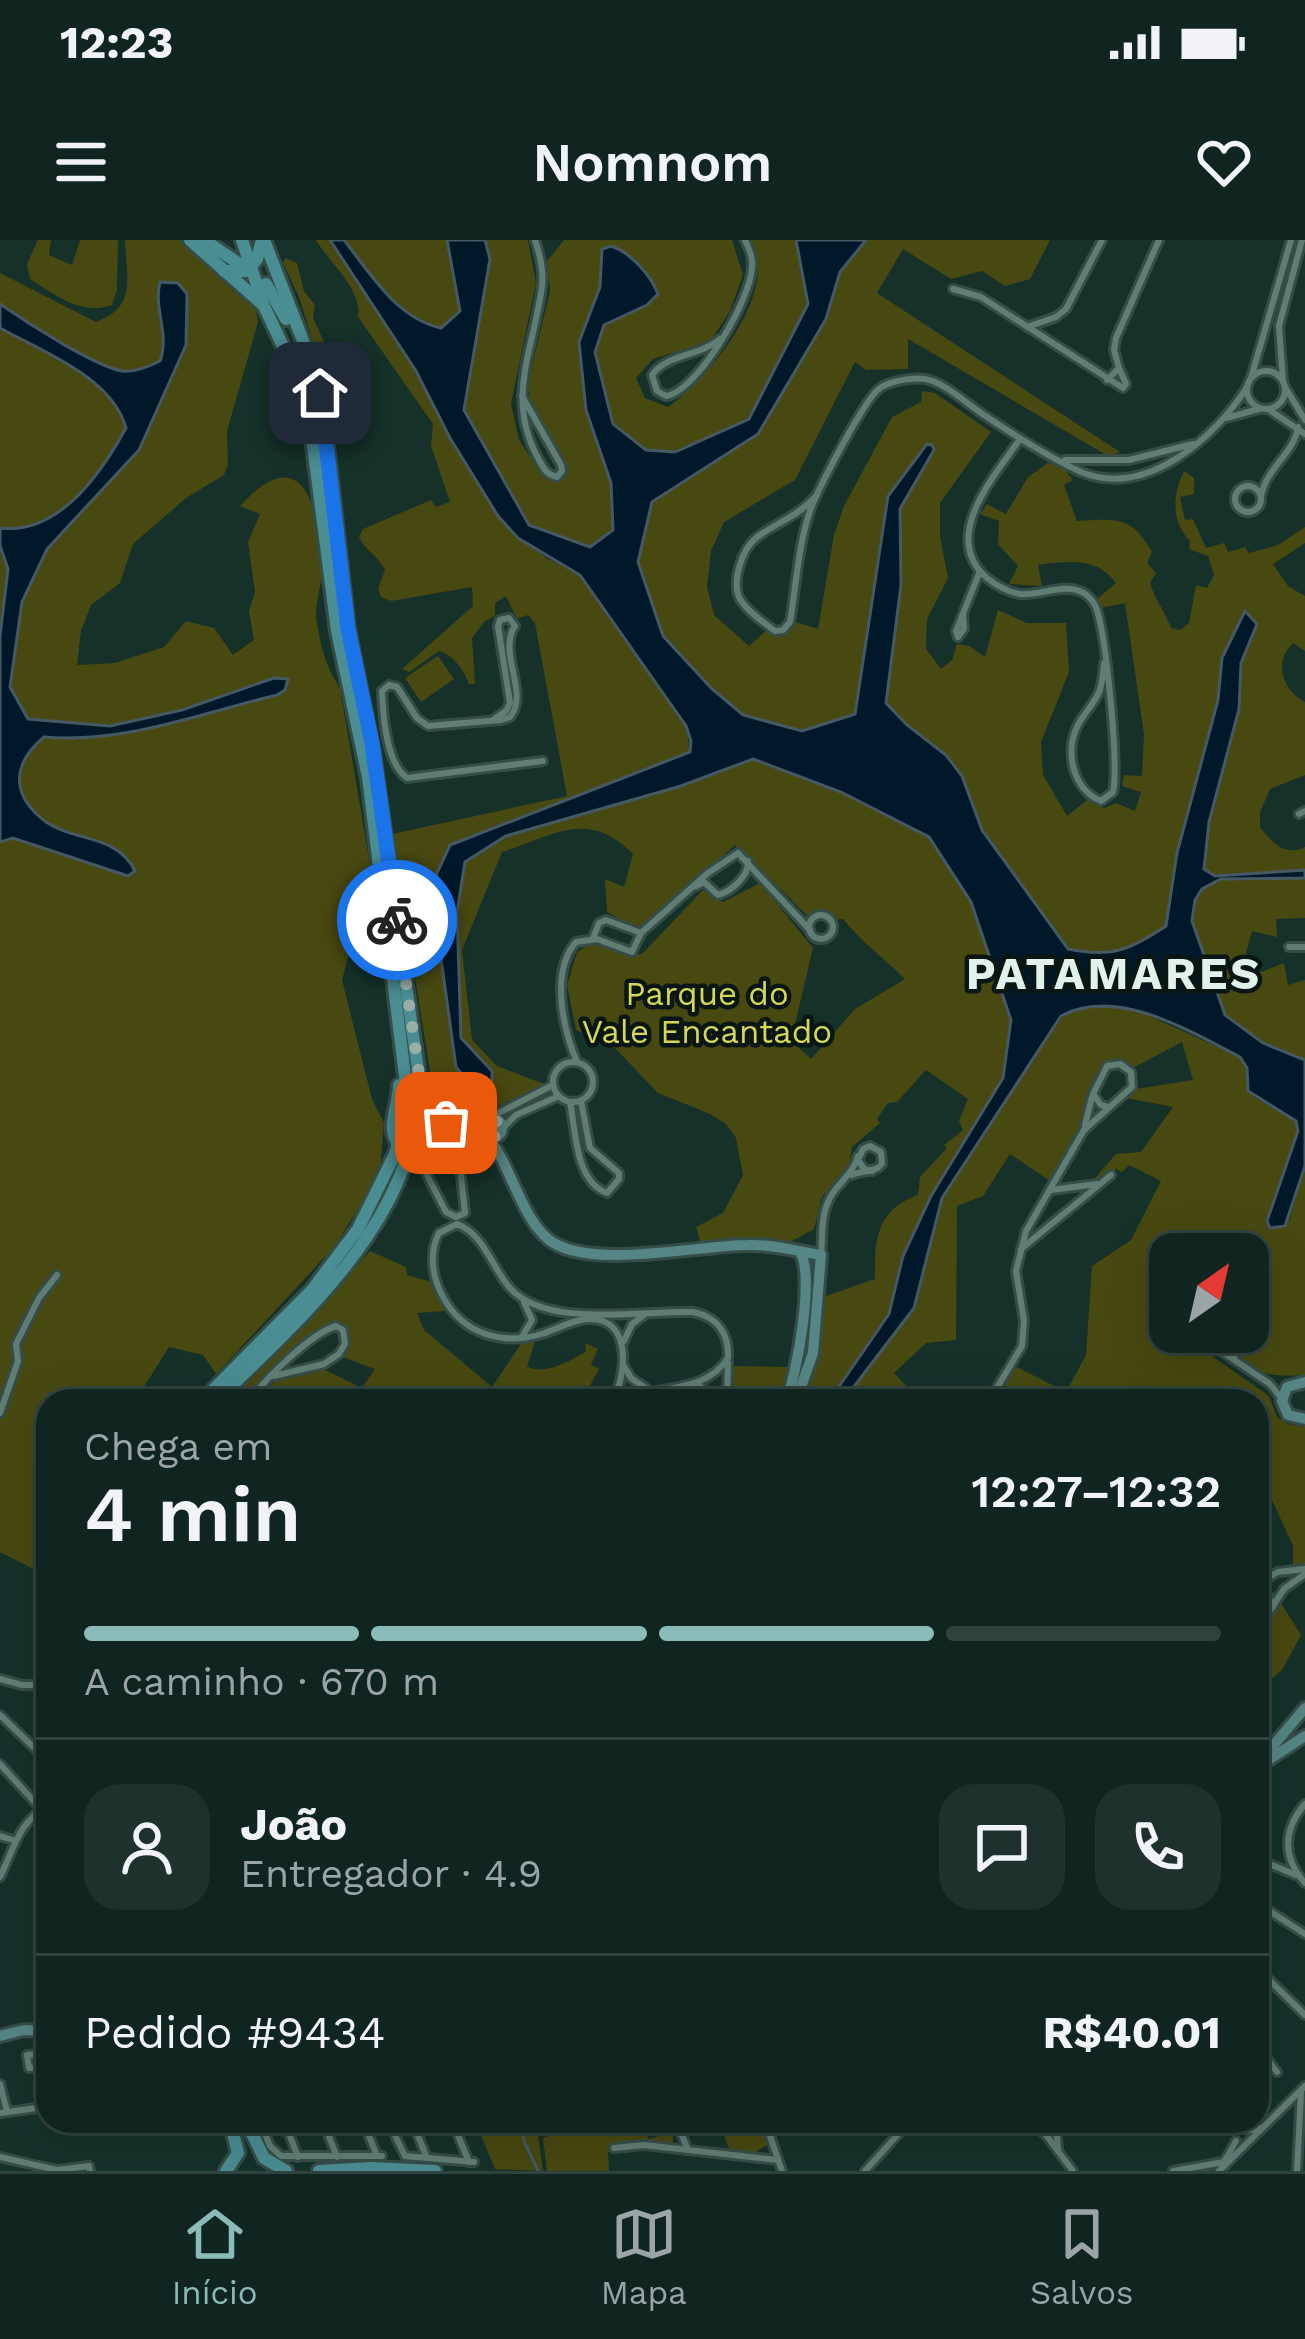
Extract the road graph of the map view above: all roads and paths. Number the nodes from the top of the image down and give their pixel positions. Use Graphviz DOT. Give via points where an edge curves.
graph roads {
  1 [pos="190,240"];
  2 [pos="205,240"];
  3 [pos="536,240"];
  4 [pos="745,240"];
  5 [pos="1102,240"];
  6 [pos="1159,240"];
  7 [pos="1291,240"];
  8 [pos="1302,240"];
  9 [pos="242,241"];
  10 [pos="262,244"];
  11 [pos="246,267"];
  12 [pos="223,271"];
  13 [pos="262,287"];
  14 [pos="953,289"];
  15 [pos="286,298"];
  16 [pos="264,306"];
  17 [pos="1027,327"];
  18 [pos="720,339"];
  19 [pos="1119,368"];
  20 [pos="1251,378"];
  21 [pos="1107,380"];
  22 [pos="1284,384"];
  23 [pos="1247,387"];
  24 [pos="522,396"];
  25 [pos="1264,409"];
  26 [pos="1223,420"];
  27 [pos="1305,420"];
  28 [pos="1298,427"];
  29 [pos="1305,437"];
  30 [pos="1020,439"];
  31 [pos="1196,443"];
  32 [pos="1294,444"];
  33 [pos="328,451"];
  34 [pos="1156,455"];
  35 [pos="1061,460"];
  36 [pos="1103,461"];
  37 [pos="1136,474"];
  38 [pos="1103,476"];
  39 [pos="1267,476"];
  40 [pos="1249,486"];
  41 [pos="817,495"];
  42 [pos="1261,496"];
  43 [pos="797,515"];
  44 [pos="807,521"];
  45 [pos="980,571"];
  46 [pos="963,615"];
  47 [pos="1104,662"];
  48 [pos="1093,704"];
  49 [pos="1110,709"];
  50 [pos="494,720"];
  51 [pos="379,745"];
  52 [pos="544,761"];
  53 [pos="748,861"];
  54 [pos="714,870"];
  55 [pos="762,876"];
  56 [pos="743,877"];
  57 [pos="710,887"];
  58 [pos="693,888"];
  59 [pos="810,930"];
  60 [pos="641,933"];
  61 [pos="593,938"];
  62 [pos="1305,946"];
  63 [pos="1289,947"];
  64 [pos="398,1006"];
  65 [pos="572,1052"];
  66 [pos="577,1062"];
  67 [pos="563,1064"];
  68 [pos="554,1085"];
  69 [pos="419,1087"];
  70 [pos="1093,1094"];
  71 [pos="559,1096"];
  72 [pos="580,1101"];
  73 [pos="570,1102"];
  74 [pos="1108,1107"];
  75 [pos="438,1110"];
  76 [pos="488,1119"];
  77 [pos="392,1125"];
  78 [pos="436,1126"];
  79 [pos="1084,1130"];
  80 [pos="501,1131"];
  81 [pos="487,1136"];
  82 [pos="404,1148"];
  83 [pos="502,1156"];
  84 [pos="858,1156"];
  85 [pos="459,1157"];
  86 [pos="1063,1166"];
  87 [pos="872,1171"];
  88 [pos="427,1175"];
  89 [pos="1111,1175"];
  90 [pos="386,1177"];
  91 [pos="849,1177"];
  92 [pos="1102,1183"];
  93 [pos="1074,1187"];
  94 [pos="1048,1191"];
  95 [pos="1079,1204"];
  96 [pos="1038,1208"];
  97 [pos="457,1221"];
  98 [pos="1053,1223"];
  99 [pos="821,1230"];
  100 [pos="1019,1251"];
  101 [pos="800,1252"];
  102 [pos="821,1255"];
  103 [pos="57,1275"];
  104 [pos="804,1286"];
  105 [pos="818,1293"];
  106 [pos="522,1299"];
  107 [pos="803,1300"];
  108 [pos="647,1313"];
  109 [pos="520,1339"];
  110 [pos="623,1346"];
  111 [pos="298,1352"];
  112 [pos="1224,1353"];
  113 [pos="1231,1353"];
  114 [pos="728,1358"];
  115 [pos="1240,1364"];
  116 [pos="624,1366"];
  117 [pos="305,1367"];
  118 [pos="274,1376"];
  119 [pos="1300,1382"];
  120 [pos="695,1384"];
  121 [pos="1270,1384"];
  122 [pos="214,1389"];
  123 [pos="228,1389"];
  124 [pos="262,1389"];
  125 [pos="617,1389"];
  126 [pos="649,1389"];
  127 [pos="658,1389"];
  128 [pos="704,1389"];
  129 [pos="725,1389"];
  130 [pos="790,1389"];
  131 [pos="800,1389"];
  132 [pos="997,1389"];
  133 [pos="1282,1401"];
  134 [pos="0,1413"];
  135 [pos="1305,1419"];
  136 [pos="1305,1572"];
  137 [pos="1269,1579"];
  138 [pos="1269,1598"];
  139 [pos="1273,1607"];
  140 [pos="1269,1613"];
  141 [pos="0,1678"];
  142 [pos="36,1685"];
  143 [pos="1305,1708"];
  144 [pos="0,1715"];
  145 [pos="1305,1736"];
  146 [pos="36,1750"];
  147 [pos="1269,1752"];
  148 [pos="1269,1758"];
  149 [pos="0,1764"];
  150 [pos="36,1799"];
  151 [pos="1305,1804"];
  152 [pos="36,1817"];
  153 [pos="0,1836"];
  154 [pos="13,1840"];
  155 [pos="1288,1852"];
  156 [pos="1270,1865"];
  157 [pos="0,1876"];
  158 [pos="1302,1880"];
  159 [pos="1269,1911"];
  160 [pos="1305,1934"];
  161 [pos="1269,1980"];
  162 [pos="1305,2014"];
  163 [pos="36,2030"];
  164 [pos="0,2036"];
  165 [pos="1269,2062"];
  166 [pos="1277,2072"];
  167 [pos="0,2084"];
  168 [pos="1303,2088"];
  169 [pos="1288,2102"];
  170 [pos="1300,2106"];
  171 [pos="36,2109"];
  172 [pos="3,2112"];
  173 [pos="1269,2122"];
  174 [pos="233,2133"];
  175 [pos="252,2133"];
  176 [pos="266,2133"];
  177 [pos="289,2133"];
  178 [pos="328,2133"];
  179 [pos="369,2133"];
  180 [pos="393,2133"];
  181 [pos="417,2133"];
  182 [pos="458,2133"];
  183 [pos="681,2133"];
  184 [pos="769,2133"];
  185 [pos="900,2133"];
  186 [pos="1058,2133"];
  187 [pos="1232,2133"];
  188 [pos="1252,2133"];
  189 [pos="1258,2133"];
  190 [pos="1046,2135"];
  191 [pos="682,2136"];
  192 [pos="1236,2141"];
  193 [pos="773,2143"];
  194 [pos="614,2148"];
  195 [pos="674,2149"];
  196 [pos="688,2150"];
  197 [pos="755,2155"];
  198 [pos="1059,2155"];
  199 [pos="298,2157"];
  200 [pos="338,2157"];
  201 [pos="427,2158"];
  202 [pos="2,2160"];
  203 [pos="778,2160"];
  204 [pos="90,2169"];
  205 [pos="1196,2169"];
  206 [pos="867,2170"];
  207 [pos="1058,2170"];
  208 [pos="226,2171"];
  209 [pos="286,2171"];
  210 [pos="319,2171"];
  211 [pos="435,2171"];
  212 [pos="782,2171"];
  213 [pos="1073,2171"];
  214 [pos="1173,2171"];
  215 [pos="1219,2171"];
  216 [pos="1297,2171"];
  1 -- 12 [label="main road"];
  2 -- 11 [label="main road"];
  3 -- 24 [label="street" via="542,286"];
  4 -- 18 [label="street" via="751,277"];
  5 -- 17 [label="street" via="1066,309"];
  6 -- 19 [label="street" via="1116,338"];
  7 -- 20 [label="street"];
  8 -- 22 [label="street" via="1279,326"];
  9 -- 10 [label="main road" via="253,253"];
  9 -- 11 [label="main road"];
  10 -- 11 [label="main road"];
  10 -- 15 [label="main road"];
  11 -- 12 [label="main road"];
  11 -- 13 [label="main road"];
  12 -- 16 [label="main road"];
  13 -- 15 [label="main road" via="270,277"];
  13 -- 16 [label="main road"];
  13 -- 33 [label="main road" via="279,303 300,354"];
  14 -- 17 [label="street"];
  15 -- 33 [label="main road" via="316,377"];
  16 -- 51 [label="main road" via="296,374 338,631"];
  17 -- 21 [label="street"];
  18 -- 18 [label="street" via="679,393 657,391 652,376 659,366"];
  19 -- 21 [label="street"];
  19 -- 21 [label="street" via="1125,387"];
  20 -- 22 [label="street" via="1271,371"];
  20 -- 23 [label="street"];
  22 -- 25 [label="street" via="1282,402"];
  22 -- 27 [label="street"];
  23 -- 25 [label="street"];
  23 -- 26 [label="street"];
  24 -- 24 [label="street" via="525,432 556,477 561,465"];
  25 -- 26 [label="street"];
  25 -- 28 [label="street"];
  26 -- 31 [label="street"];
  28 -- 29 [label="street"];
  28 -- 32 [label="street"];
  29 -- 32 [label="street"];
  30 -- 35 [label="street"];
  30 -- 41 [label="street" via="934,382 892,382 870,399"];
  30 -- 45 [label="street" via="970,522"];
  31 -- 34 [label="street"];
  31 -- 37 [label="street" via="1166,466"];
  32 -- 39 [label="street"];
  33 -- 51 [label="main road" via="348,629"];
  34 -- 36 [label="street"];
  34 -- 37 [label="street" via="1137,464"];
  35 -- 36 [label="street"];
  35 -- 38 [label="street"];
  36 -- 38 [label="street"];
  37 -- 38 [label="street"];
  39 -- 40 [label="street"];
  39 -- 42 [label="street"];
  40 -- 42 [label="street"];
  40 -- 42 [label="street" via="1236,495 1241,509 1254,510"];
  41 -- 43 [label="street"];
  41 -- 44 [label="street"];
  43 -- 44 [label="street"];
  43 -- 44 [label="street" via="752,541 737,586 742,602 775,631 790,622"];
  45 -- 46 [label="street"];
  45 -- 47 [label="street" via="1013,592 1086,594 1097,610"];
  47 -- 48 [label="street"];
  47 -- 49 [label="street"];
  48 -- 49 [label="street"];
  48 -- 49 [label="street" via="1071,752 1081,784 1101,801 1115,787"];
  50 -- 50 [label="street" via="517,709 509,618 498,626 510,703"];
  50 -- 51 [label="street" via="423,724 389,685 381,695"];
  51 -- 52 [label="street" via="412,779"];
  51 -- 64 [label="main road"];
  51 -- 69 [label="main road"];
  53 -- 54 [label="street" via="735,853"];
  53 -- 55 [label="street"];
  53 -- 56 [label="street"];
  54 -- 57 [label="street"];
  54 -- 58 [label="street"];
  55 -- 56 [label="street"];
  55 -- 59 [label="street"];
  56 -- 57 [label="street" via="721,895"];
  57 -- 58 [label="street"];
  58 -- 60 [label="street"];
  59 -- 59 [label="street" via="812,918 833,923 827,941"];
  60 -- 61 [label="street" via="606,920"];
  60 -- 61 [label="street" via="632,952"];
  61 -- 65 [label="street" via="571,947 561,970"];
  62 -- 63 [label="street"];
  64 -- 77 [label="main road"];
  64 -- 82 [label="main road"];
  65 -- 66 [label="street"];
  65 -- 67 [label="street"];
  66 -- 67 [label="street"];
  66 -- 72 [label="street" via="594,1081"];
  67 -- 68 [label="street"];
  68 -- 71 [label="street"];
  68 -- 76 [label="street"];
  69 -- 75 [label="main road"];
  69 -- 82 [label="main road"];
  70 -- 74 [label="street"];
  70 -- 74 [label="street" via="1107,1066 1128,1068 1132,1087"];
  70 -- 79 [label="street"];
  71 -- 73 [label="street"];
  71 -- 80 [label="street" via="516,1114"];
  72 -- 73 [label="street"];
  72 -- 73 [label="street" via="590,1148 619,1173 607,1193 586,1175"];
  74 -- 79 [label="street"];
  75 -- 76 [label="main road"];
  75 -- 78 [label="main road"];
  76 -- 80 [label="main road" via="498,1120"];
  76 -- 81 [label="main road"];
  77 -- 82 [label="main road"];
  77 -- 90 [label="main road"];
  78 -- 81 [label="main road"];
  78 -- 82 [label="main road"];
  79 -- 86 [label="street"];
  80 -- 81 [label="main road"];
  80 -- 83 [label="main road"];
  81 -- 83 [label="main road"];
  82 -- 90 [label="main road"];
  82 -- 123 [label="main road" via="392,1195 357,1250"];
  83 -- 101 [label="main road" via="539,1230 564,1249 640,1255 754,1244"];
  84 -- 87 [label="street"];
  84 -- 87 [label="street" via="878,1148 882,1164"];
  84 -- 91 [label="street"];
  85 -- 97 [label="street" via="466,1208"];
  86 -- 93 [label="street"];
  86 -- 94 [label="street"];
  87 -- 91 [label="street"];
  88 -- 97 [label="street"];
  89 -- 92 [label="street"];
  90 -- 122 [label="main road" via="324,1276"];
  91 -- 99 [label="street" via="828,1202"];
  92 -- 93 [label="street"];
  92 -- 95 [label="street"];
  93 -- 94 [label="street"];
  93 -- 95 [label="street"];
  94 -- 96 [label="street"];
  95 -- 98 [label="street"];
  96 -- 98 [label="street"];
  96 -- 100 [label="street"];
  97 -- 106 [label="street"];
  97 -- 109 [label="street" via="434,1244 442,1295 476,1330"];
  98 -- 100 [label="street"];
  99 -- 101 [label="street"];
  99 -- 102 [label="street"];
  100 -- 132 [label="street" via="1024,1334"];
  101 -- 102 [label="main road"];
  101 -- 104 [label="main road"];
  102 -- 105 [label="main road"];
  103 -- 134 [label="street" via="16,1344"];
  104 -- 105 [label="main road"];
  104 -- 107 [label="main road"];
  105 -- 107 [label="main road"];
  105 -- 131 [label="main road"];
  106 -- 108 [label="street" via="557,1312"];
  106 -- 109 [label="street" via="532,1320"];
  107 -- 130 [label="main road"];
  108 -- 110 [label="street"];
  108 -- 114 [label="street" via="707,1316 724,1333"];
  109 -- 110 [label="street" via="590,1319 611,1328"];
  110 -- 116 [label="street"];
  111 -- 117 [label="street"];
  111 -- 117 [label="street" via="332,1326 345,1334 336,1357"];
  111 -- 118 [label="street"];
  112 -- 115 [label="street"];
  113 -- 115 [label="street"];
  114 -- 120 [label="street"];
  114 -- 129 [label="street"];
  115 -- 121 [label="street"];
  116 -- 125 [label="street"];
  116 -- 126 [label="street"];
  117 -- 118 [label="street"];
  118 -- 124 [label="street"];
  119 -- 121 [label="street"];
  119 -- 133 [label="main road"];
  120 -- 127 [label="street"];
  120 -- 128 [label="street"];
  121 -- 133 [label="street"];
  133 -- 135 [label="main road" via="1288,1415"];
  136 -- 137 [label="street"];
  136 -- 139 [label="street"];
  138 -- 139 [label="street"];
  139 -- 140 [label="street"];
  141 -- 142 [label="street"];
  143 -- 147 [label="main road"];
  144 -- 146 [label="street"];
  145 -- 148 [label="main road"];
  149 -- 150 [label="street"];
  151 -- 155 [label="street" via="1290,1826"];
  152 -- 154 [label="street"];
  153 -- 154 [label="street"];
  154 -- 157 [label="street"];
  155 -- 156 [label="street"];
  155 -- 158 [label="street"];
  156 -- 158 [label="street"];
  159 -- 160 [label="street"];
  161 -- 162 [label="street"];
  163 -- 164 [label="main road"];
  165 -- 166 [label="street"];
  167 -- 172 [label="street"];
  168 -- 169 [label="street"];
  168 -- 170 [label="street"];
  169 -- 170 [label="street"];
  169 -- 173 [label="street"];
  170 -- 216 [label="street"];
  171 -- 172 [label="street"];
  174 -- 208 [label="main road" via="238,2153"];
  175 -- 209 [label="main road" via="264,2158"];
  176 -- 199 [label="street" via="276,2153"];
  177 -- 199 [label="street"];
  178 -- 200 [label="street"];
  179 -- 200 [label="street" via="380,2156"];
  180 -- 201 [label="street" via="401,2153"];
  181 -- 201 [label="street"];
  182 -- 201 [label="street" via="471,2162"];
  183 -- 191 [label="street"];
  184 -- 193 [label="street"];
  185 -- 206 [label="street"];
  186 -- 198 [label="street"];
  187 -- 192 [label="street"];
  188 -- 192 [label="street"];
  189 -- 215 [label="street"];
  190 -- 198 [label="street"];
  191 -- 195 [label="street"];
  191 -- 196 [label="street"];
  192 -- 205 [label="street" via="1224,2162"];
  193 -- 197 [label="street"];
  193 -- 203 [label="street"];
  194 -- 195 [label="street"];
  195 -- 196 [label="street"];
  196 -- 197 [label="street"];
  197 -- 203 [label="street"];
  198 -- 207 [label="street"];
  198 -- 213 [label="street"];
  199 -- 200 [label="street"];
  202 -- 204 [label="street"];
  203 -- 212 [label="street"];
  205 -- 214 [label="street"];
  210 -- 211 [label="main road"];
}
